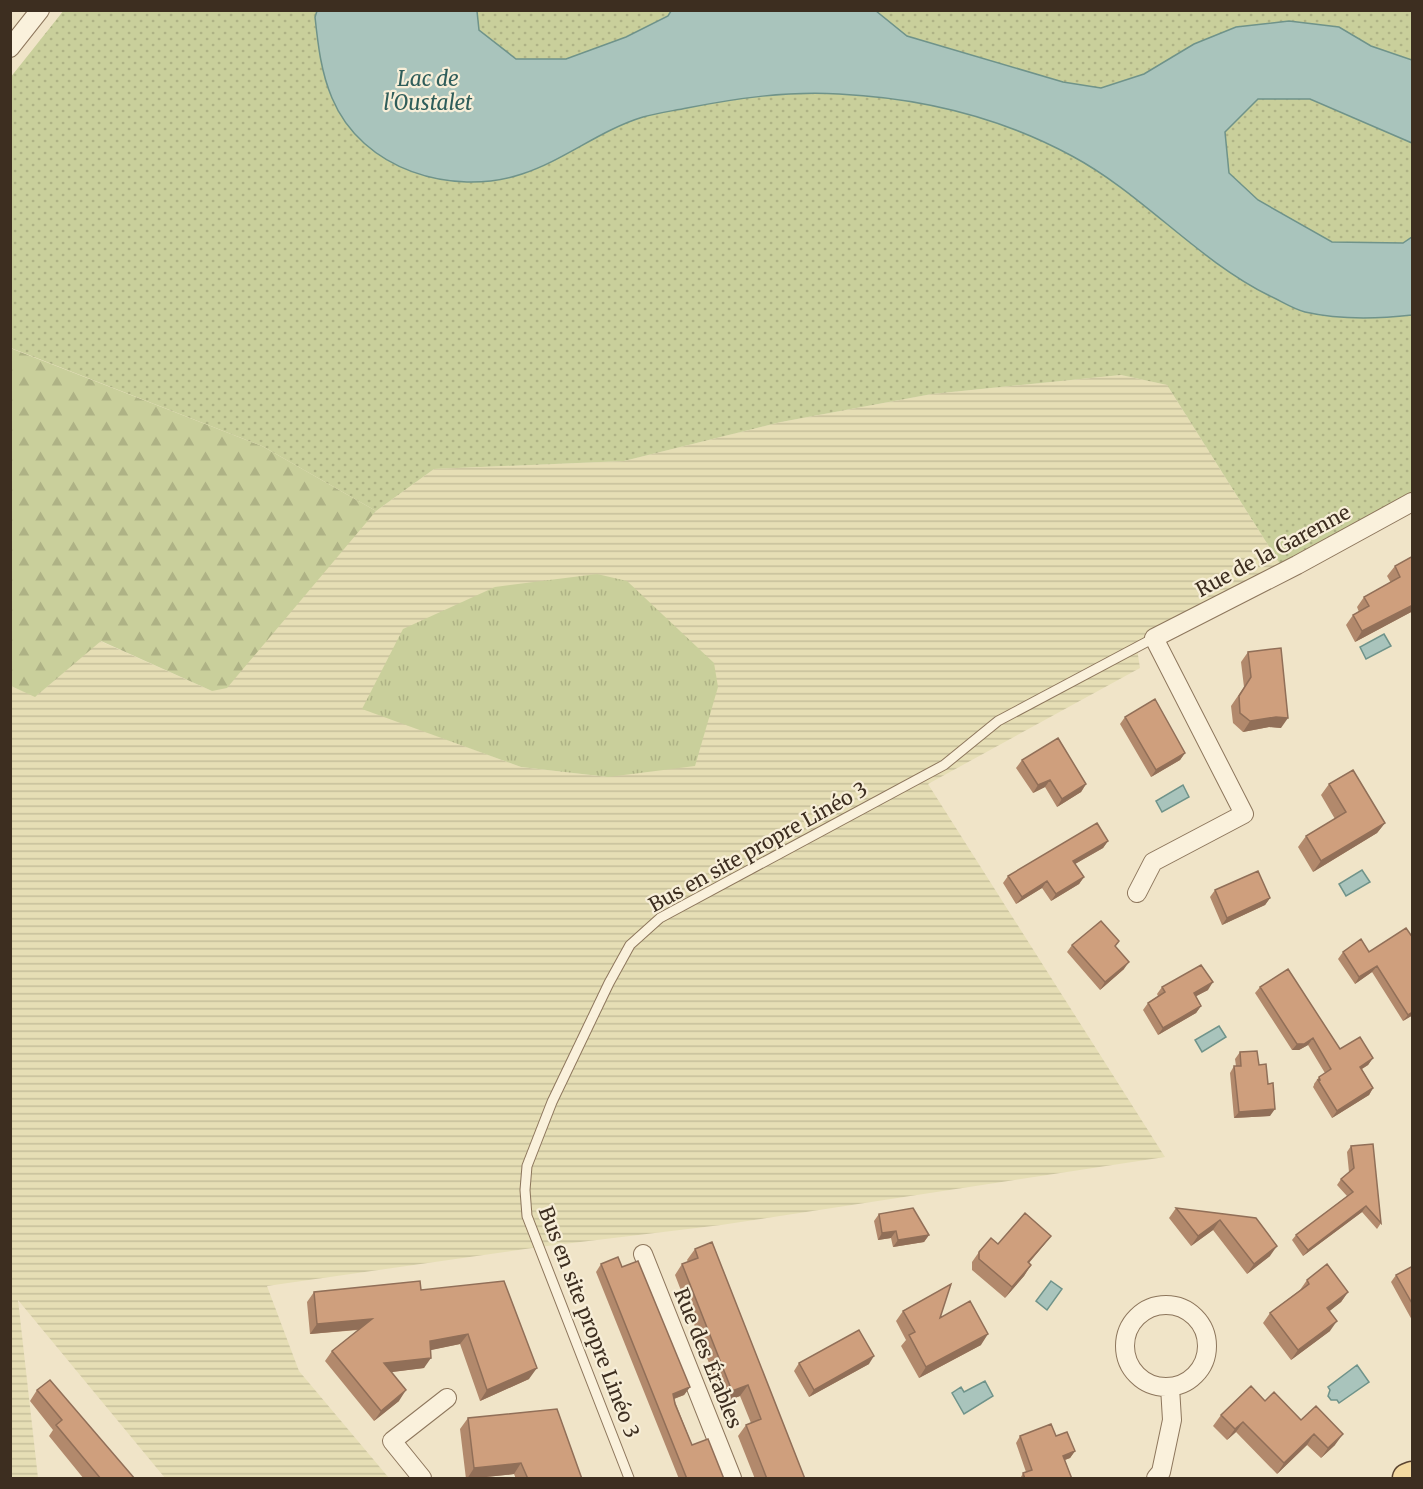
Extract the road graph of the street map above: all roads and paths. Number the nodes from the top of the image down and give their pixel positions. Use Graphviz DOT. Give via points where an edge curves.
graph roads {
  1 [pos="40,10"];
  2 [pos="10,48"];
  3 [pos="1413,502"];
  4 [pos="1154,638"];
  5 [pos="1137,892"];
  6 [pos="643,1254"];
  7 [pos="1170,1387"];
  8 [pos="447,1398"];
  9 [pos="1413,1476"];
  10 [pos="422,1479"];
  11 [pos="629,1479"];
  12 [pos="732,1479"];
  13 [pos="1156,1479"];
  14 [pos="1407,1479"];
  1 -- 2 [label="street"];
  3 -- 4 [label="street, Rue de la Garenne"];
  4 -- 5 [label="street" via="1244,814 1153,862"];
  4 -- 11 [label="lane, Bus en site propre Linéo 3" via="998,721 944,765 660,918 630,945 552,1102 527,1166 525,1190 527,1216"];
  6 -- 12 [label="street, Rue des Érables"];
  7 -- 7 [label="street" via="1184,1383 1203,1363 1206,1336 1191,1314 1179,1307 1151,1307 1131,1324 1124,1349 1128,1362 1145,1382"];
  7 -- 13 [label="street" via="1172,1420"];
  8 -- 10 [label="street" via="392,1441"];
  9 -- 14 [label="main road"];
}
